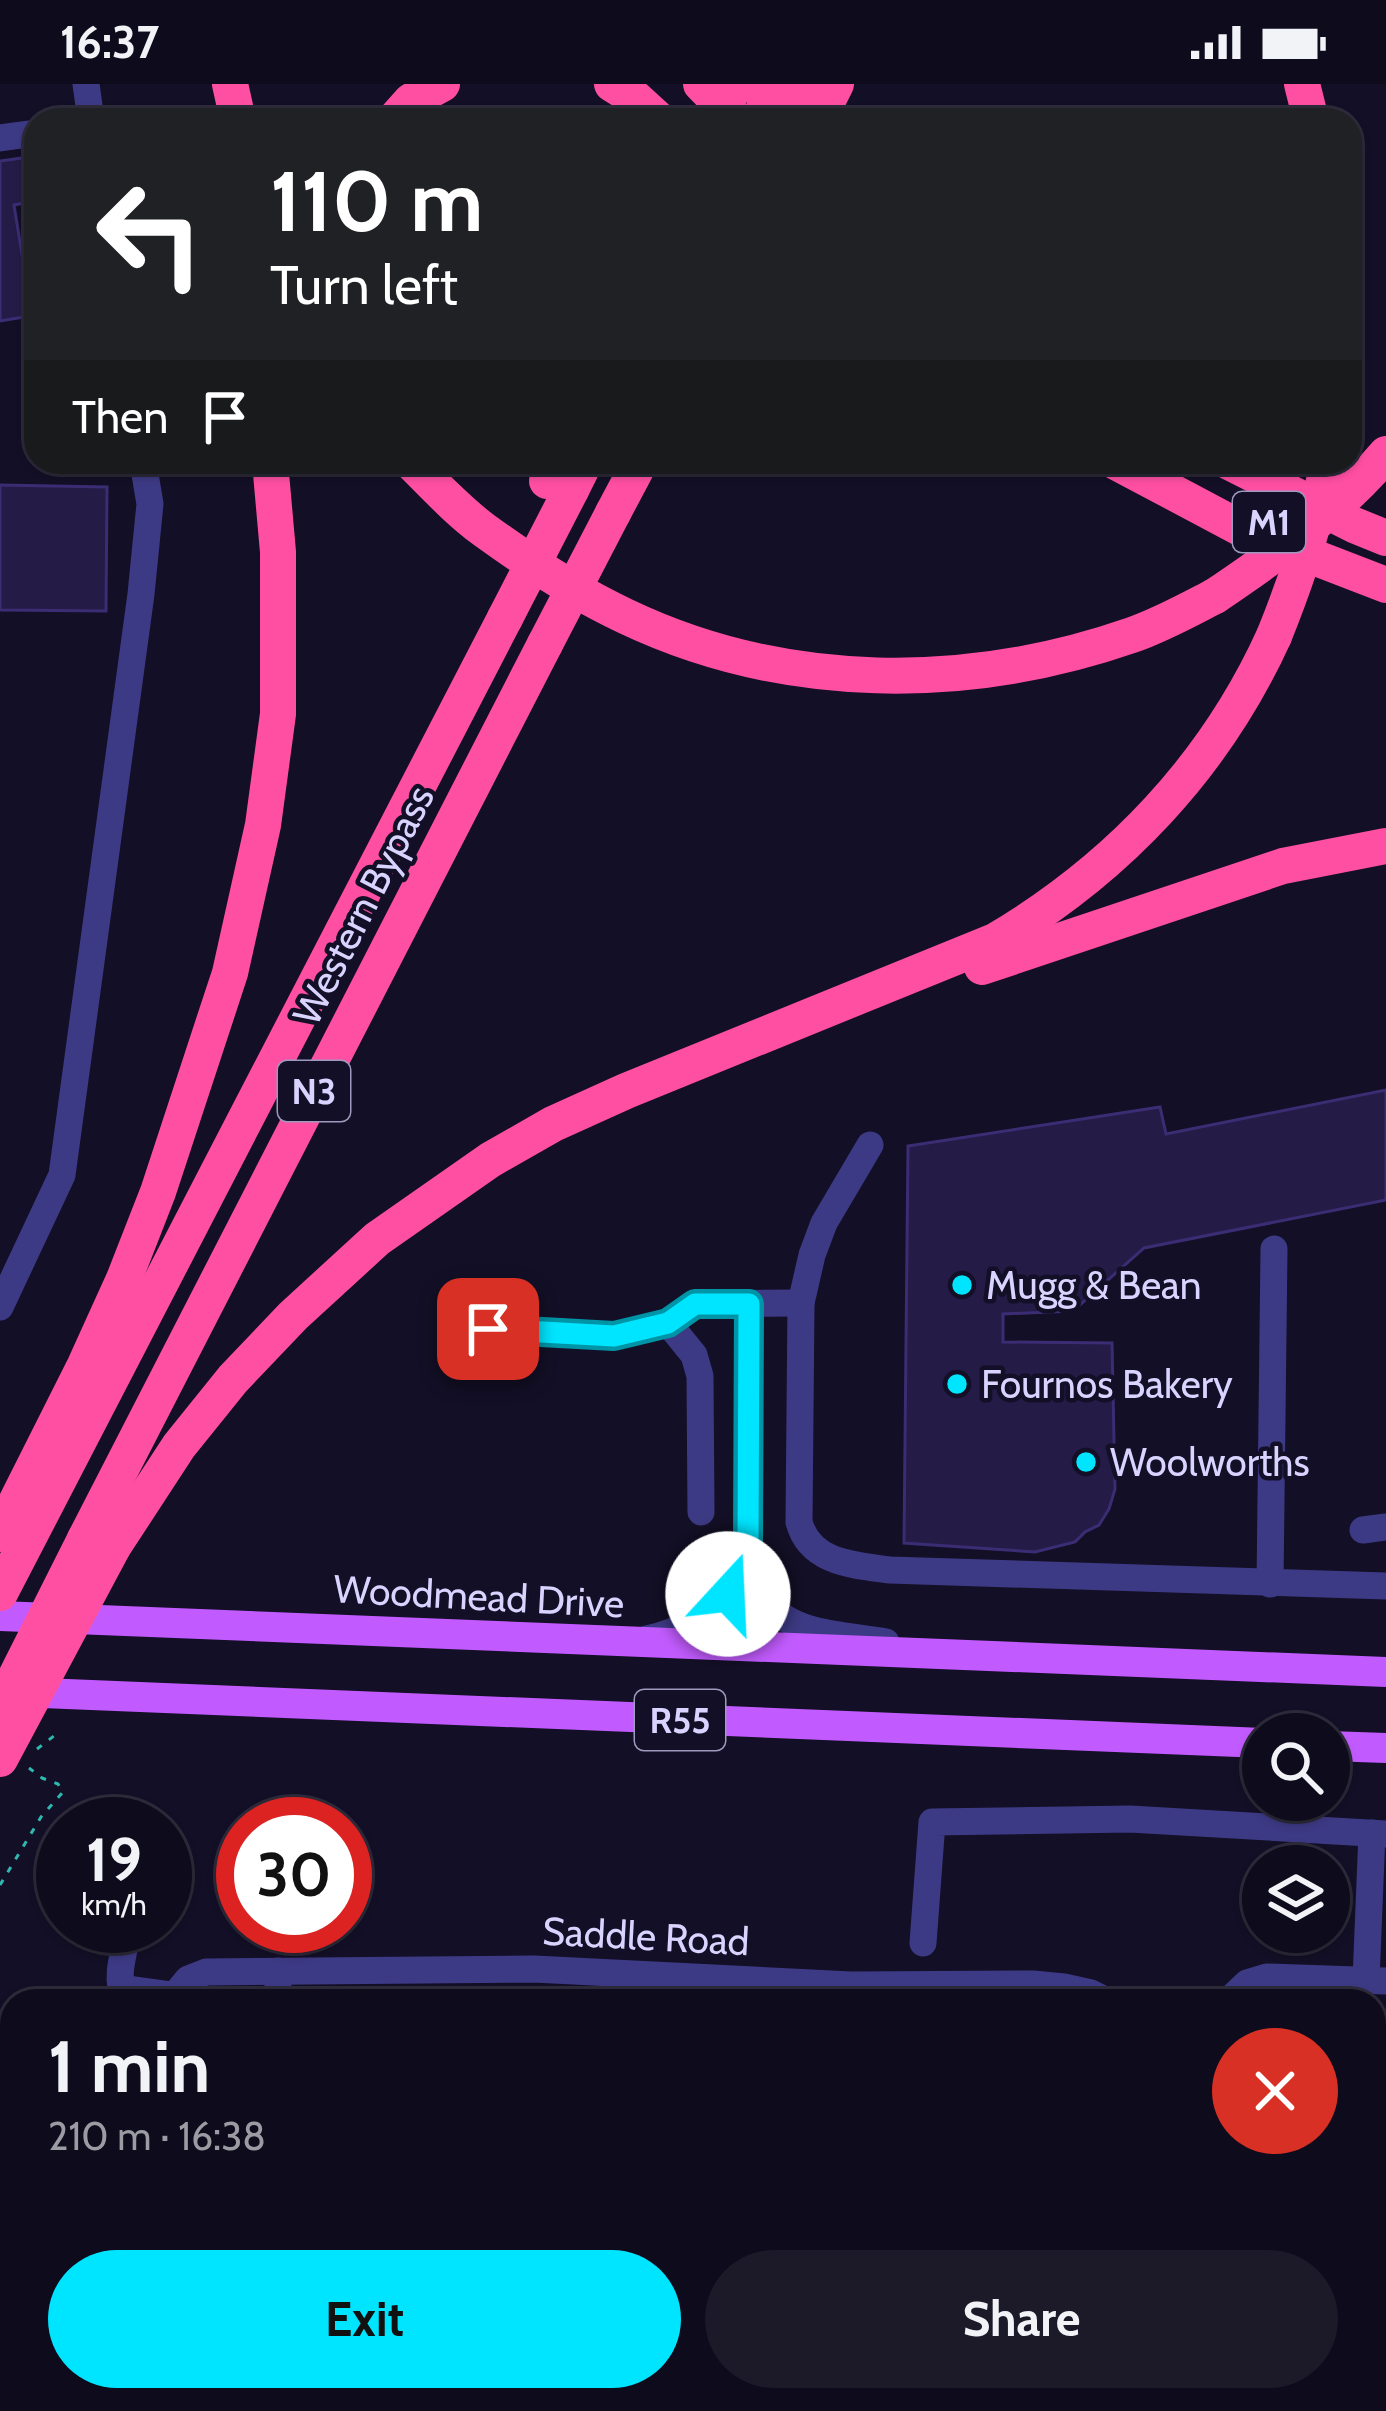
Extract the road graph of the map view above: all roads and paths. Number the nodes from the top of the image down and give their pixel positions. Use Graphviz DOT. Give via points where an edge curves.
graph roads {
  1 [pos="442,84"];
  2 [pos="612,84"];
  3 [pos="701,84"];
  4 [pos="755,84"];
  5 [pos="794,84"];
  6 [pos="405,108"];
  7 [pos="646,108"];
  8 [pos="724,108"];
  9 [pos="777,108"];
  10 [pos="817,108"];
  11 [pos="1386,454"];
  12 [pos="145,474"];
  13 [pos="271,474"];
  14 [pos="423,474"];
  15 [pos="565,474"];
  16 [pos="634,474"];
  17 [pos="1139,474"];
  18 [pos="1177,474"];
  19 [pos="1253,474"];
  20 [pos="1326,474"];
  21 [pos="1386,538"];
  22 [pos="1386,583"];
  23 [pos="1386,846"];
  24 [pos="626,1091"];
  25 [pos="870,1145"];
  26 [pos="1274,1249"];
  27 [pos="749,1304"];
  28 [pos="801,1304"];
  29 [pos="0,1306"];
  30 [pos="668,1323"];
  31 [pos="488,1329"];
  32 [pos="701,1512"];
  33 [pos="10,1535"];
  34 [pos="99,1543"];
  35 [pos="748,1547"];
  36 [pos="1270,1584"];
  37 [pos="1386,1586"];
  38 [pos="0,1592"];
  39 [pos="0,1616"];
  40 [pos="630,1642"];
  41 [pos="943,1652"];
  42 [pos="1386,1657"];
  43 [pos="1260,1665"];
  44 [pos="1386,1672"];
  45 [pos="0,1691"];
  46 [pos="0,1708"];
  47 [pos="59,1732"];
  48 [pos="1242,1742"];
  49 [pos="1350,1747"];
  50 [pos="1386,1748"];
  51 [pos="20,1760"];
  52 [pos="1379,1834"];
  53 [pos="0,1885"];
  54 [pos="923,1943"];
  55 [pos="123,1953"];
  56 [pos="278,1971"];
  57 [pos="1376,1981"];
  58 [pos="576,1987"];
  59 [pos="132,1989"];
  60 [pos="180,1989"];
  61 [pos="278,1989"];
  62 [pos="668,1989"];
  63 [pos="932,1989"];
  64 [pos="1070,1989"];
  65 [pos="1241,1989"];
  1 -- 6 [label="highway"];
  2 -- 7 [label="highway"];
  3 -- 8 [label="highway"];
  4 -- 9 [label="highway"];
  5 -- 10 [label="highway"];
  11 -- 14 [label="highway, bridge" via="1283,550 1215,596 1136,634 1060,658 901,678 786,666 623,616 481,528"];
  12 -- 29 [label="street" via="141,594 62,1175"];
  13 -- 33 [label="highway" via="278,714 230,973 124,1279"];
  15 -- 33 [label="highway, Western Bypass / N3, bridge" via="388,844"];
  16 -- 34 [label="highway, Western Bypass / N3, bridge"];
  17 -- 22 [label="highway" via="1246,531"];
  18 -- 22 [label="highway, M1"];
  19 -- 21 [label="highway, M1"];
  20 -- 24 [label="highway, bridge" via="1300,573 1258,673 1178,790 1105,863 995,941"];
  23 -- 24 [label="highway" via="1283,866"];
  24 -- 34 [label="highway" via="490,1160 377,1239 233,1379"];
  25 -- 28 [label="street" via="824,1223"];
  26 -- 36 [label="street"];
  27 -- 28 [label="street"];
  27 -- 30 [label="street" via="695,1304"];
  27 -- 35 [label="street"];
  28 -- 36 [label="street" via="800,1522 821,1554 890,1570"];
  30 -- 31 [label="street" via="595,1337"];
  30 -- 32 [label="street" via="700,1376"];
  33 -- 38 [label="highway, Western Bypass / N3"];
  34 -- 46 [label="highway, Western Bypass / N3, bridge"];
  34 -- 51 [label="highway, bridge"];
  35 -- 40 [label="street" via="728,1594 667,1634"];
  35 -- 41 [label="street" via="769,1604 784,1618"];
  36 -- 37 [label="street"];
  39 -- 40 [label="main road, Woodmead Drive / R55"];
  40 -- 41 [label="main road, Woodmead Drive / R55"];
  41 -- 43 [label="main road, Woodmead Drive / R55"];
  42 -- 43 [label="main road"];
  43 -- 44 [label="main road, Woodmead Drive / R55"];
  45 -- 48 [label="main road, R55"];
  47 -- 51 [label="path"];
  49 -- 50 [label="main road"];
  51 -- 53 [label="path" via="63,1792"];
  52 -- 54 [label="street" via="1130,1820 932,1822"];
  52 -- 57 [label="street"];
  55 -- 59 [label="street" via="121,1988"];
  56 -- 58 [label="street, Saddle Road" via="534,1970"];
  56 -- 60 [label="street, Saddle Road" via="206,1972"];
  56 -- 61 [label="street"];
  57 -- 65 [label="street" via="1267,1977"];
  58 -- 62 [label="street, Saddle Road"];
  63 -- 64 [label="street, Saddle Road"];
}
